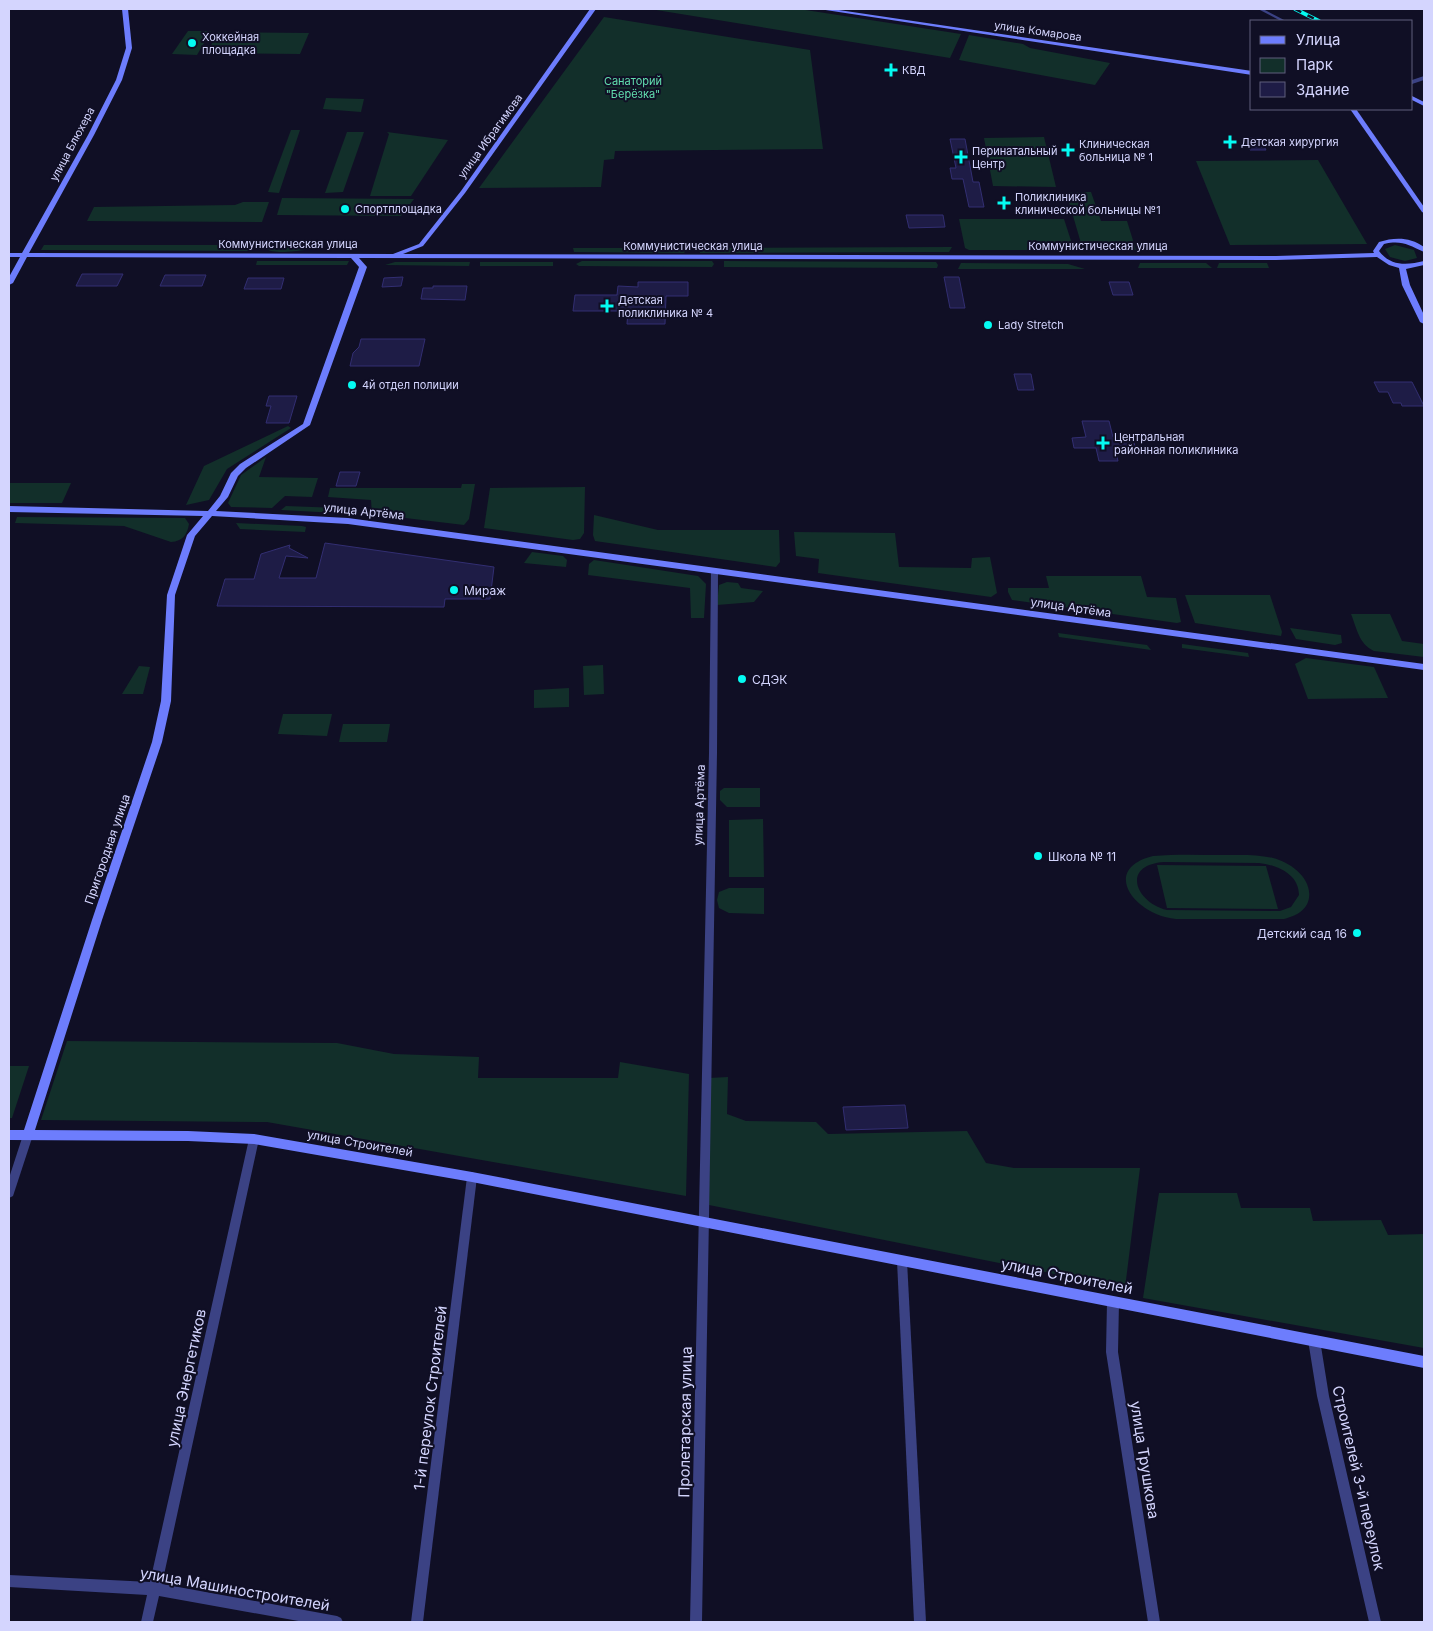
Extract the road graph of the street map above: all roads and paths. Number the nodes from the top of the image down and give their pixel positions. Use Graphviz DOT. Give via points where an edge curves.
graph roads {
  1 [pos="125,9"];
  2 [pos="593,9"];
  3 [pos="822,9"];
  4 [pos="1260,9"];
  5 [pos="1282,20"];
  6 [pos="1250,74"];
  7 [pos="1354,110"];
  8 [pos="1424,211"];
  9 [pos="421,245"];
  10 [pos="1424,250"];
  11 [pos="9,255"];
  12 [pos="24,255"];
  13 [pos="1377,255"];
  14 [pos="353,256"];
  15 [pos="389,256"];
  16 [pos="418,256"];
  17 [pos="1424,263"];
  18 [pos="1402,266"];
  19 [pos="363,267"];
  20 [pos="9,283"];
  21 [pos="1424,322"];
  22 [pos="9,509"];
  23 [pos="210,513"];
  24 [pos="714,571"];
  25 [pos="1424,667"];
  26 [pos="28,1135"];
  27 [pos="9,1136"];
  28 [pos="254,1140"];
  29 [pos="472,1176"];
  30 [pos="9,1193"];
  31 [pos="703,1222"];
  32 [pos="902,1261"];
  33 [pos="1113,1302"];
  34 [pos="1314,1340"];
  35 [pos="1424,1362"];
  36 [pos="9,1581"];
  37 [pos="155,1589"];
  38 [pos="147,1622"];
  39 [pos="337,1622"];
  40 [pos="417,1622"];
  41 [pos="696,1622"];
  42 [pos="920,1622"];
  43 [pos="1154,1622"];
  44 [pos="1375,1622"];
  1 -- 12 [label="main road, улица Блюхера" via="129,48 124,67 91,135"];
  2 -- 9 [label="main road, улица Ибрагимова"];
  3 -- 6 [label="main road, улица Комарова"];
  4 -- 5 [label="street"];
  7 -- 8 [label="main road"];
  9 -- 15 [label="main road"];
  9 -- 16 [label="main road"];
  10 -- 13 [label="main road" via="1409,242 1394,240 1377,245"];
  11 -- 12 [label="main road, Коммунистическая улица"];
  12 -- 14 [label="main road, Коммунистическая улица"];
  12 -- 20 [label="main road, улица Блюхера"];
  13 -- 16 [label="main road, Коммунистическая улица" via="1301,258"];
  13 -- 18 [label="main road"];
  14 -- 15 [label="main road, Коммунистическая улица"];
  14 -- 19 [label="main road"];
  15 -- 16 [label="main road, Коммунистическая улица"];
  15 -- 19 [label="main road"];
  17 -- 18 [label="main road"];
  18 -- 21 [label="main road" via="1406,285"];
  19 -- 23 [label="main road, Пригородная улица" via="306,425 243,466"];
  22 -- 23 [label="main road, улица Артёма"];
  23 -- 24 [label="main road, улица Артёма" via="383,525"];
  23 -- 26 [label="main road, Пригородная улица" via="191,535 171,595 166,701 157,742"];
  24 -- 25 [label="main road, улица Артёма"];
  24 -- 31 [label="street, улица Артёма"];
  26 -- 27 [label="main road, улица Строителей"];
  26 -- 28 [label="main road, улица Строителей" via="188,1136"];
  26 -- 30 [label="street, Пригородная улица"];
  28 -- 29 [label="main road, улица Строителей"];
  28 -- 37 [label="street, улица Энергетиков"];
  29 -- 31 [label="main road, улица Строителей"];
  29 -- 40 [label="street, 1-й переулок Строителей"];
  31 -- 32 [label="main road, улица Строителей"];
  31 -- 41 [label="street, Пролетарская улица"];
  32 -- 33 [label="main road, улица Строителей"];
  32 -- 42 [label="street"];
  33 -- 34 [label="main road, улица Строителей"];
  33 -- 43 [label="street, улица Трушкова" via="1112,1352"];
  34 -- 35 [label="main road, улица Строителей"];
  34 -- 44 [label="street, Строителей 3-й переулок" via="1323,1396"];
  36 -- 37 [label="street, улица Машиностроителей"];
  37 -- 38 [label="street, улица Энергетиков"];
  37 -- 39 [label="street, улица Машиностроителей"];
}
